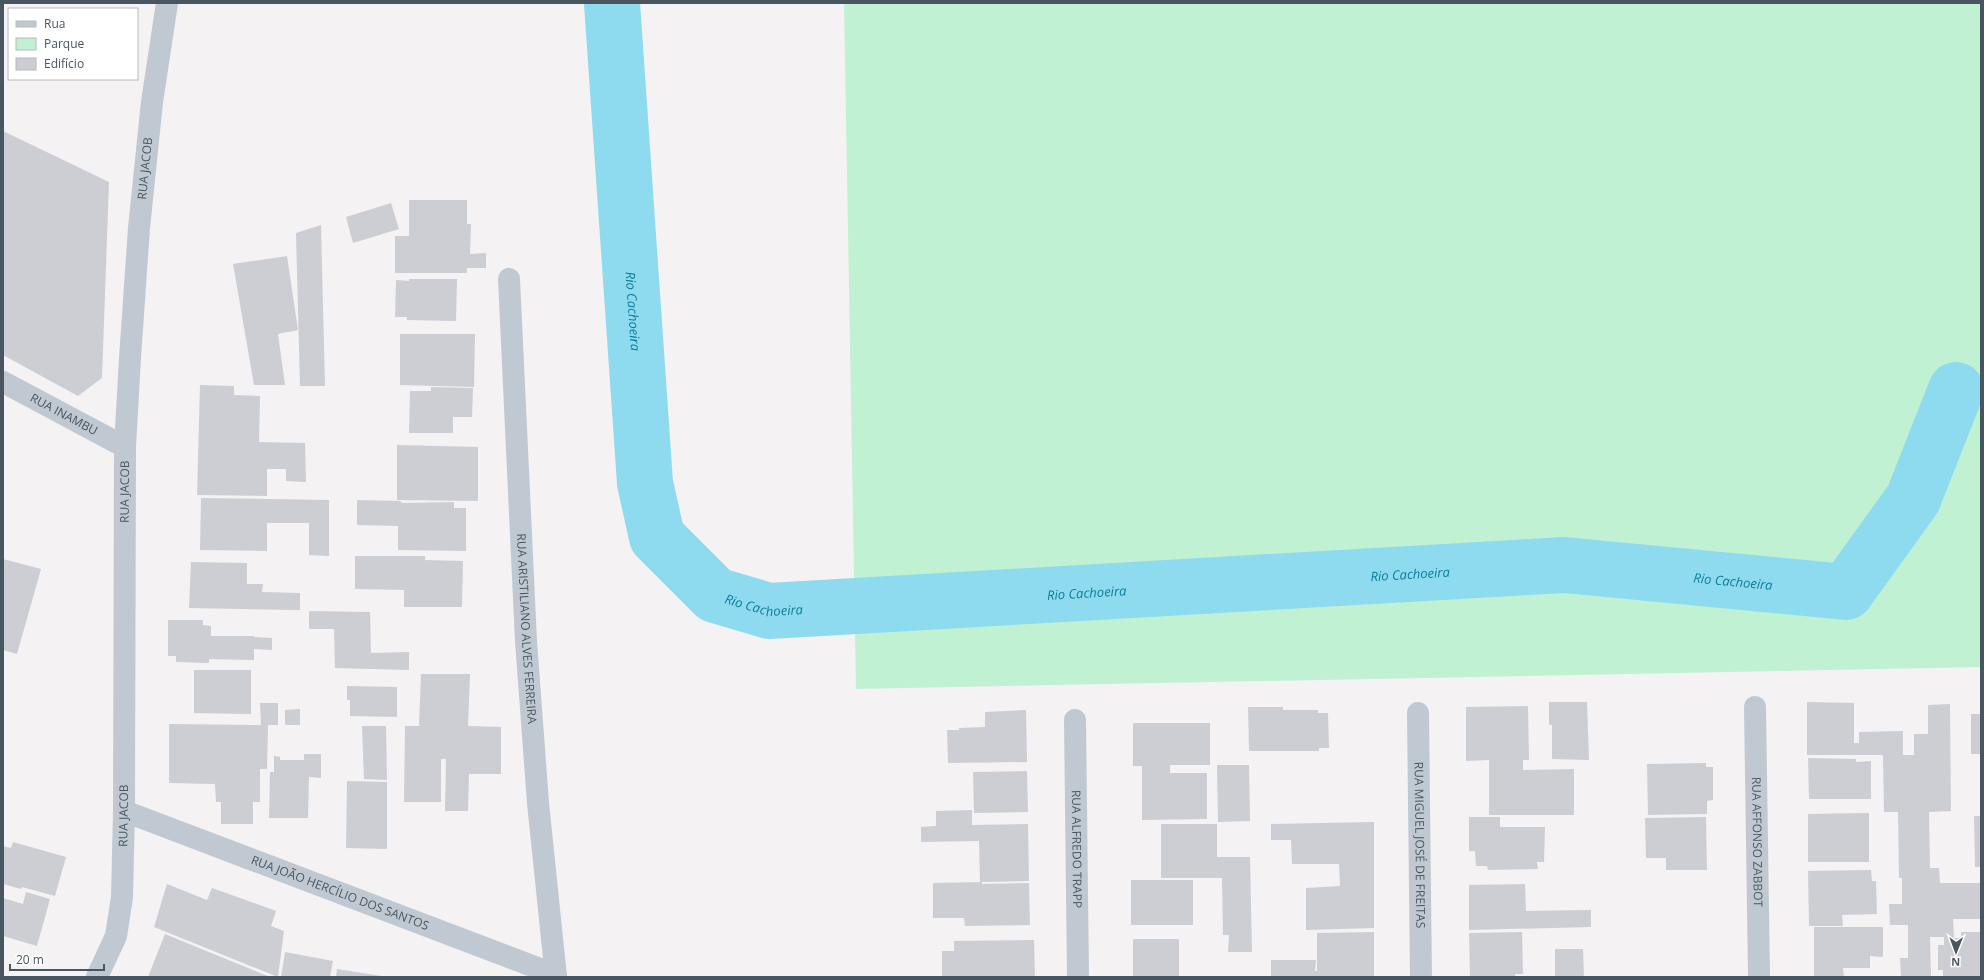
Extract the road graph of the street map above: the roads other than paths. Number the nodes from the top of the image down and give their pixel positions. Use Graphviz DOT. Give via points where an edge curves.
graph roads {
  1 [pos="167,3"];
  2 [pos="509,279"];
  3 [pos="3,382"];
  4 [pos="125,447"];
  5 [pos="1755,707"];
  6 [pos="1418,713"];
  7 [pos="1075,720"];
  8 [pos="124,811"];
  9 [pos="556,976"];
  10 [pos="97,977"];
  11 [pos="1078,977"];
  12 [pos="1421,977"];
  13 [pos="1759,977"];
  1 -- 4 [label="street, RUA JACOB" via="152,102 139,228"];
  2 -- 9 [label="street, RUA ARISTILIANO ALVES FERREIRA" via="526,649 538,803"];
  3 -- 4 [label="street, RUA INAMBU"];
  4 -- 8 [label="street, RUA JACOB"];
  5 -- 13 [label="street, RUA AFFONSO ZABBOT"];
  6 -- 12 [label="street, RUA MIGUEL JOSÉ DE FREITAS"];
  7 -- 11 [label="street, RUA ALFREDO TRAPP"];
  8 -- 9 [label="street, RUA JOÃO HERCÍLIO DOS SANTOS"];
  8 -- 10 [label="street, RUA JACOB" via="122,897 116,936"];
}
